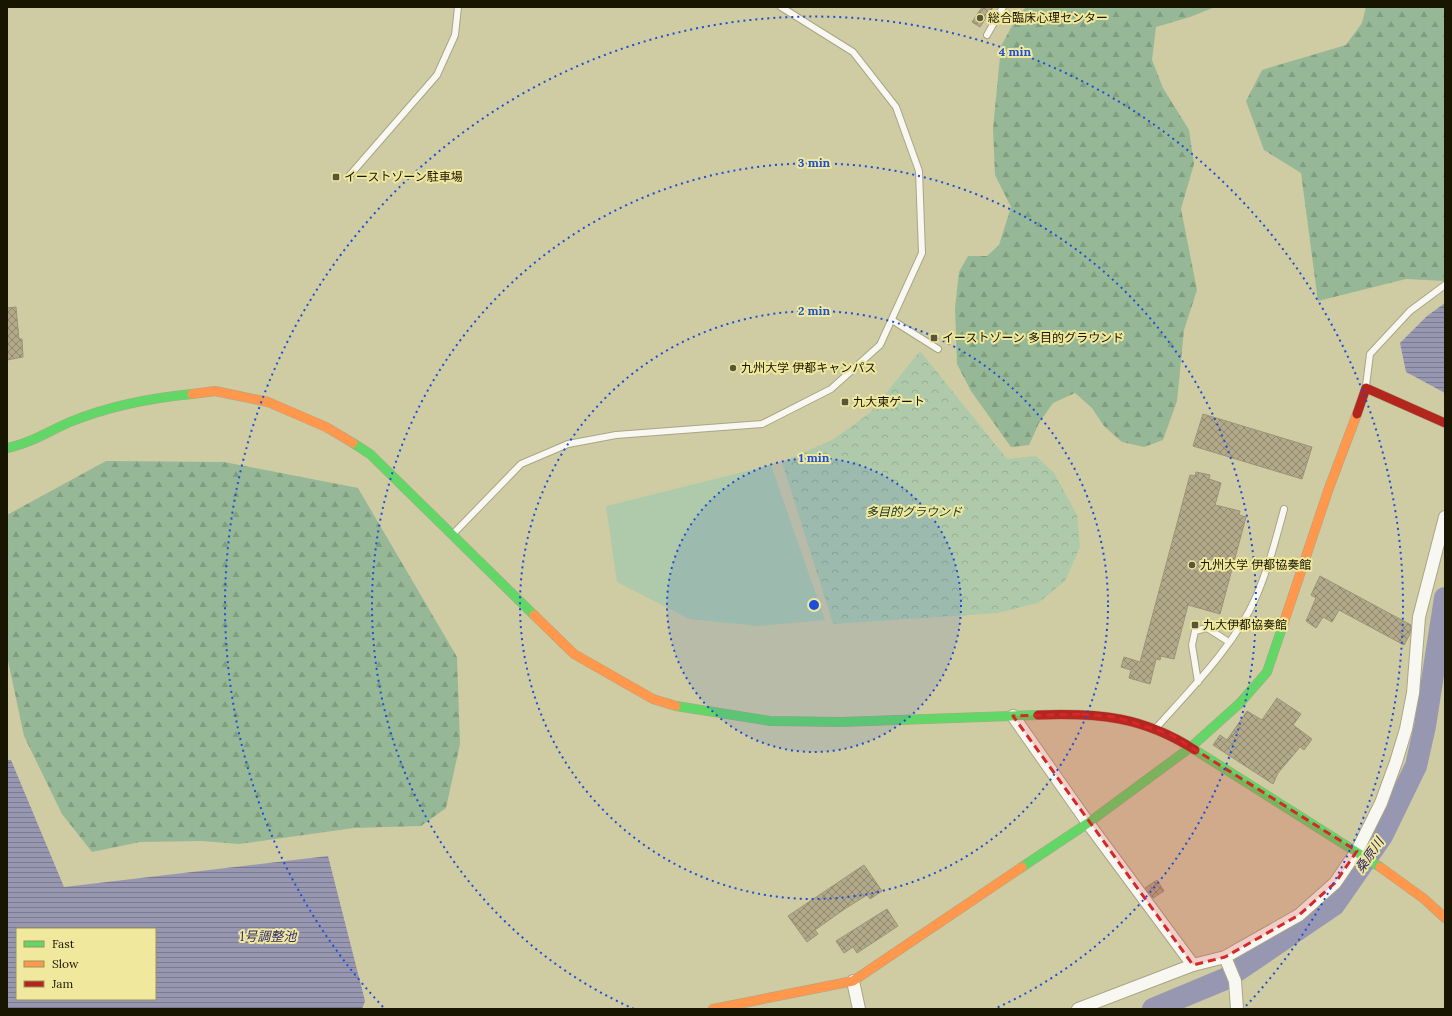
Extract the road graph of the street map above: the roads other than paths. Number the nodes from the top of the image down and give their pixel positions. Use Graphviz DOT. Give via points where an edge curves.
graph roads {
  1 [pos="458,7"];
  2 [pos="780,7"];
  3 [pos="1003,7"];
  4 [pos="987,35"];
  5 [pos="350,175"];
  6 [pos="1445,285"];
  7 [pos="892,320"];
  8 [pos="938,349"];
  9 [pos="1366,388"];
  10 [pos="1445,423"];
  11 [pos="7,448"];
  12 [pos="1284,509"];
  13 [pos="1445,517"];
  14 [pos="453,534"];
  15 [pos="1229,642"];
  16 [pos="1198,682"];
  17 [pos="1013,716"];
  18 [pos="1154,729"];
  19 [pos="1191,747"];
  20 [pos="1088,823"];
  21 [pos="1357,851"];
  22 [pos="1445,918"];
  23 [pos="1225,957"];
  24 [pos="1193,965"];
  25 [pos="853,981"];
  26 [pos="712,1009"];
  27 [pos="859,1009"];
  28 [pos="1078,1009"];
  29 [pos="1237,1009"];
  1 -- 5 [label="lane" via="455,35 437,75"];
  2 -- 7 [label="lane" via="853,52 896,107 919,171 922,253"];
  3 -- 4 [label="lane"];
  6 -- 9 [label="lane" via="1410,310 1370,354"];
  7 -- 8 [label="lane"];
  7 -- 14 [label="lane" via="880,345 831,389 762,424 616,436 568,444 521,464"];
  9 -- 10 [label="street"];
  9 -- 19 [label="street" via="1329,488 1267,672 1240,703"];
  11 -- 14 [label="street" via="112,407 161,397 215,391 268,402 326,427 370,454"];
  12 -- 15 [label="lane" via="1255,598"];
  13 -- 21 [label="street" via="1419,617 1413,693 1406,729 1381,803"];
  14 -- 17 [label="street" via="574,654 653,699 681,708 770,721 841,722"];
  15 -- 16 [label="lane"];
  15 -- 16 [label="lane" via="1207,628 1195,631 1192,646"];
  16 -- 18 [label="lane"];
  17 -- 18 [label="street" via="1081,714 1115,717"];
  17 -- 20 [label="street"];
  18 -- 19 [label="street" via="1170,734"];
  19 -- 20 [label="street"];
  19 -- 21 [label="street"];
  20 -- 24 [label="street"];
  20 -- 25 [label="street"];
  21 -- 22 [label="street" via="1423,898"];
  21 -- 23 [label="street" via="1335,883 1299,915"];
  23 -- 24 [label="street"];
  23 -- 29 [label="street" via="1235,982"];
  24 -- 28 [label="street"];
  25 -- 26 [label="street"];
  25 -- 27 [label="street"];
}
